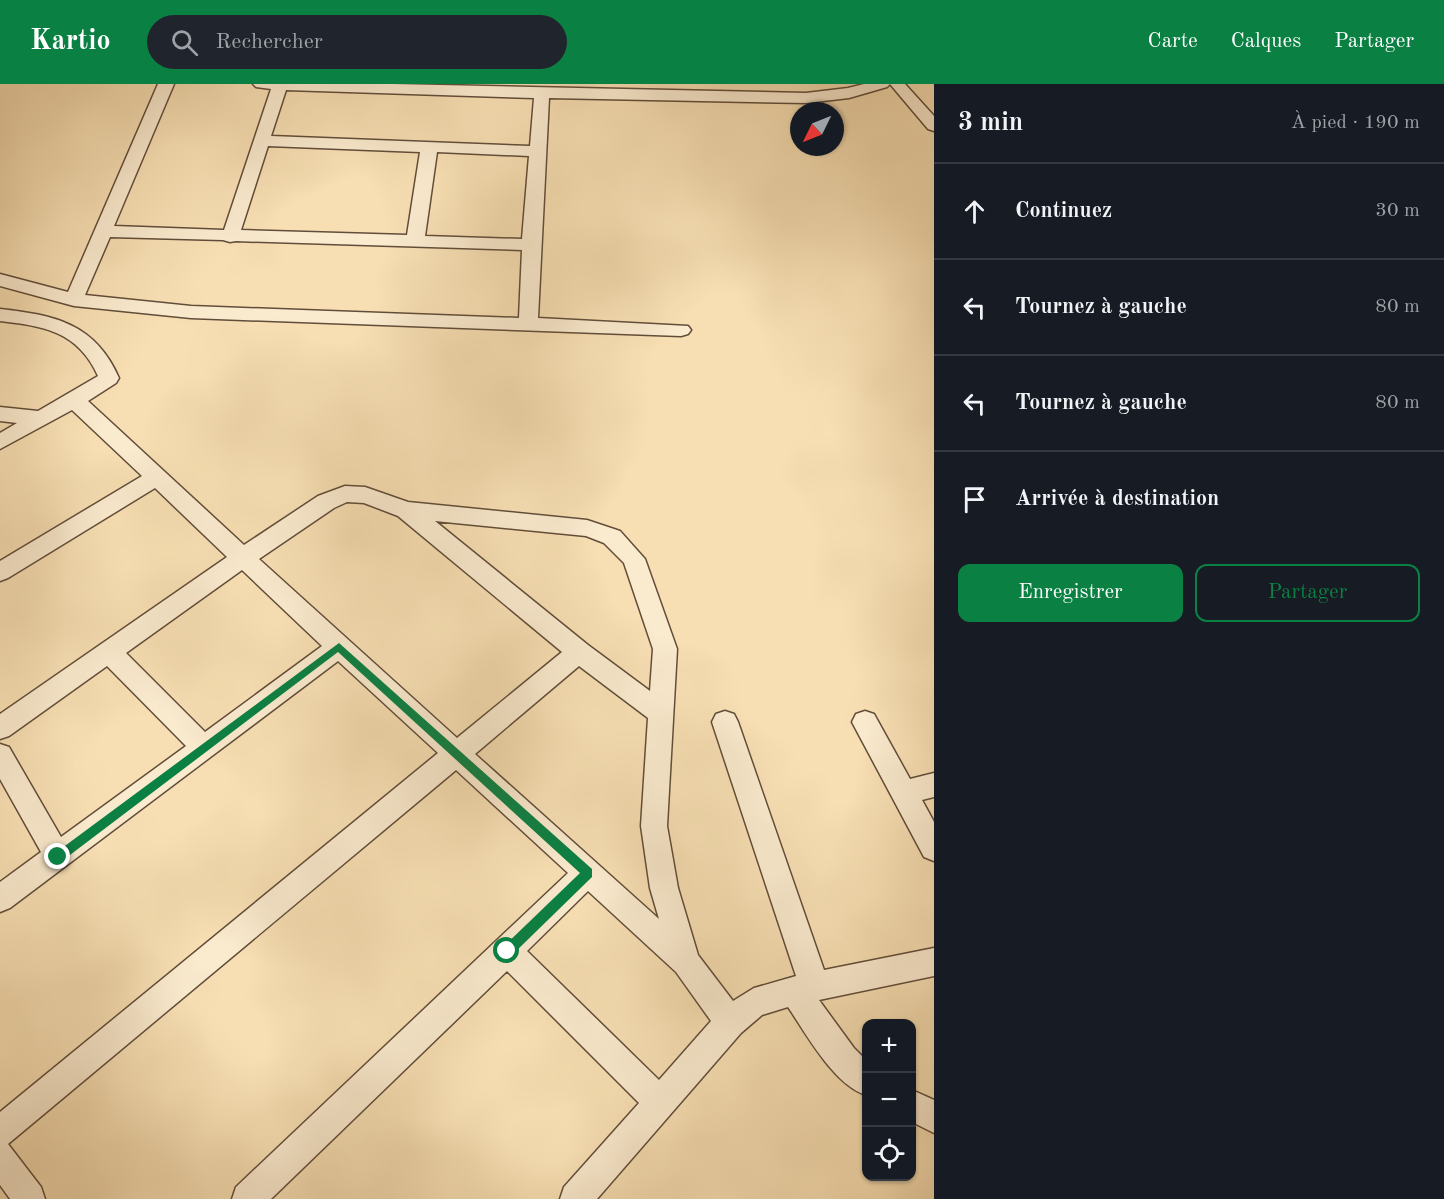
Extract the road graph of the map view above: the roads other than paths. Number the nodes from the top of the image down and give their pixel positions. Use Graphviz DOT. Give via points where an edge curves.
graph roads {
  1 [pos="166,84"];
  2 [pos="261,84"];
  3 [pos="882,84"];
  4 [pos="897,84"];
  5 [pos="280,85"];
  6 [pos="487,88"];
  7 [pos="542,93"];
  8 [pos="934,126"];
  9 [pos="262,141"];
  10 [pos="429,149"];
  11 [pos="538,152"];
  12 [pos="105,231"];
  13 [pos="230,237"];
  14 [pos="415,242"];
  15 [pos="531,245"];
  16 [pos="0,280"];
  17 [pos="74,300"];
  18 [pos="0,315"];
  19 [pos="528,324"];
  20 [pos="681,330"];
  21 [pos="74,400"];
  22 [pos="0,414"];
  23 [pos="40,419"];
  24 [pos="0,442"];
  25 [pos="156,477"];
  26 [pos="406,510"];
  27 [pos="244,557"];
  28 [pos="0,572"];
  29 [pos="339,647"];
  30 [pos="579,652"];
  31 [pos="110,653"];
  32 [pos="660,713"];
  33 [pos="725,722"];
  34 [pos="865,722"];
  35 [pos="0,728"];
  36 [pos="204,748"];
  37 [pos="456,753"];
  38 [pos="0,755"];
  39 [pos="934,785"];
  40 [pos="905,792"];
  41 [pos="934,848"];
  42 [pos="58,857"];
  43 [pos="588,873"];
  44 [pos="0,899"];
  45 [pos="507,951"];
  46 [pos="686,962"];
  47 [pos="934,962"];
  48 [pos="804,988"];
  49 [pos="730,1022"];
  50 [pos="862,1076"];
  51 [pos="661,1103"];
  52 [pos="916,1108"];
  53 [pos="934,1117"];
  54 [pos="0,1132"];
  55 [pos="0,1157"];
  56 [pos="29,1199"];
  57 [pos="248,1199"];
  58 [pos="576,1199"];
  1 -- 12 [label="street"];
  2 -- 5 [label="street"];
  3 -- 7 [label="street" via="806,99"];
  4 -- 8 [label="street"];
  5 -- 6 [label="street"];
  5 -- 9 [label="street"];
  6 -- 7 [label="street"];
  7 -- 11 [label="street"];
  9 -- 10 [label="street"];
  9 -- 13 [label="street"];
  10 -- 11 [label="street"];
  10 -- 14 [label="street"];
  11 -- 15 [label="street"];
  12 -- 13 [label="street"];
  12 -- 17 [label="street"];
  13 -- 14 [label="street"];
  14 -- 15 [label="street"];
  15 -- 19 [label="street"];
  16 -- 17 [label="street"];
  17 -- 19 [label="street" via="191,312"];
  18 -- 21 [label="street" via="50,321 65,327 105,366 109,378"];
  19 -- 20 [label="street"];
  21 -- 23 [label="street"];
  21 -- 25 [label="street"];
  22 -- 23 [label="street"];
  23 -- 24 [label="street"];
  25 -- 27 [label="street"];
  25 -- 28 [label="street"];
  26 -- 27 [label="street" via="365,495 345,494 326,502"];
  26 -- 30 [label="street"];
  26 -- 32 [label="street" via="587,528 612,537 633,559 665,649"];
  27 -- 29 [label="street"];
  27 -- 31 [label="street"];
  29 -- 36 [label="street"];
  29 -- 37 [label="street"];
  30 -- 32 [label="street"];
  30 -- 37 [label="street"];
  31 -- 35 [label="street"];
  31 -- 36 [label="street"];
  32 -- 46 [label="street" via="654,826 664,888"];
  33 -- 48 [label="street"];
  34 -- 40 [label="street"];
  36 -- 42 [label="street"];
  37 -- 43 [label="street"];
  37 -- 54 [label="street"];
  38 -- 42 [label="street"];
  39 -- 40 [label="street"];
  40 -- 41 [label="street"];
  42 -- 44 [label="street"];
  43 -- 45 [label="street"];
  43 -- 46 [label="street"];
  45 -- 51 [label="street"];
  45 -- 57 [label="street"];
  46 -- 49 [label="street"];
  47 -- 48 [label="street"];
  48 -- 49 [label="street" via="754,1003"];
  48 -- 50 [label="street" via="843,1059"];
  49 -- 51 [label="street"];
  51 -- 58 [label="street"];
  52 -- 53 [label="street"];
  55 -- 56 [label="street"];
}
